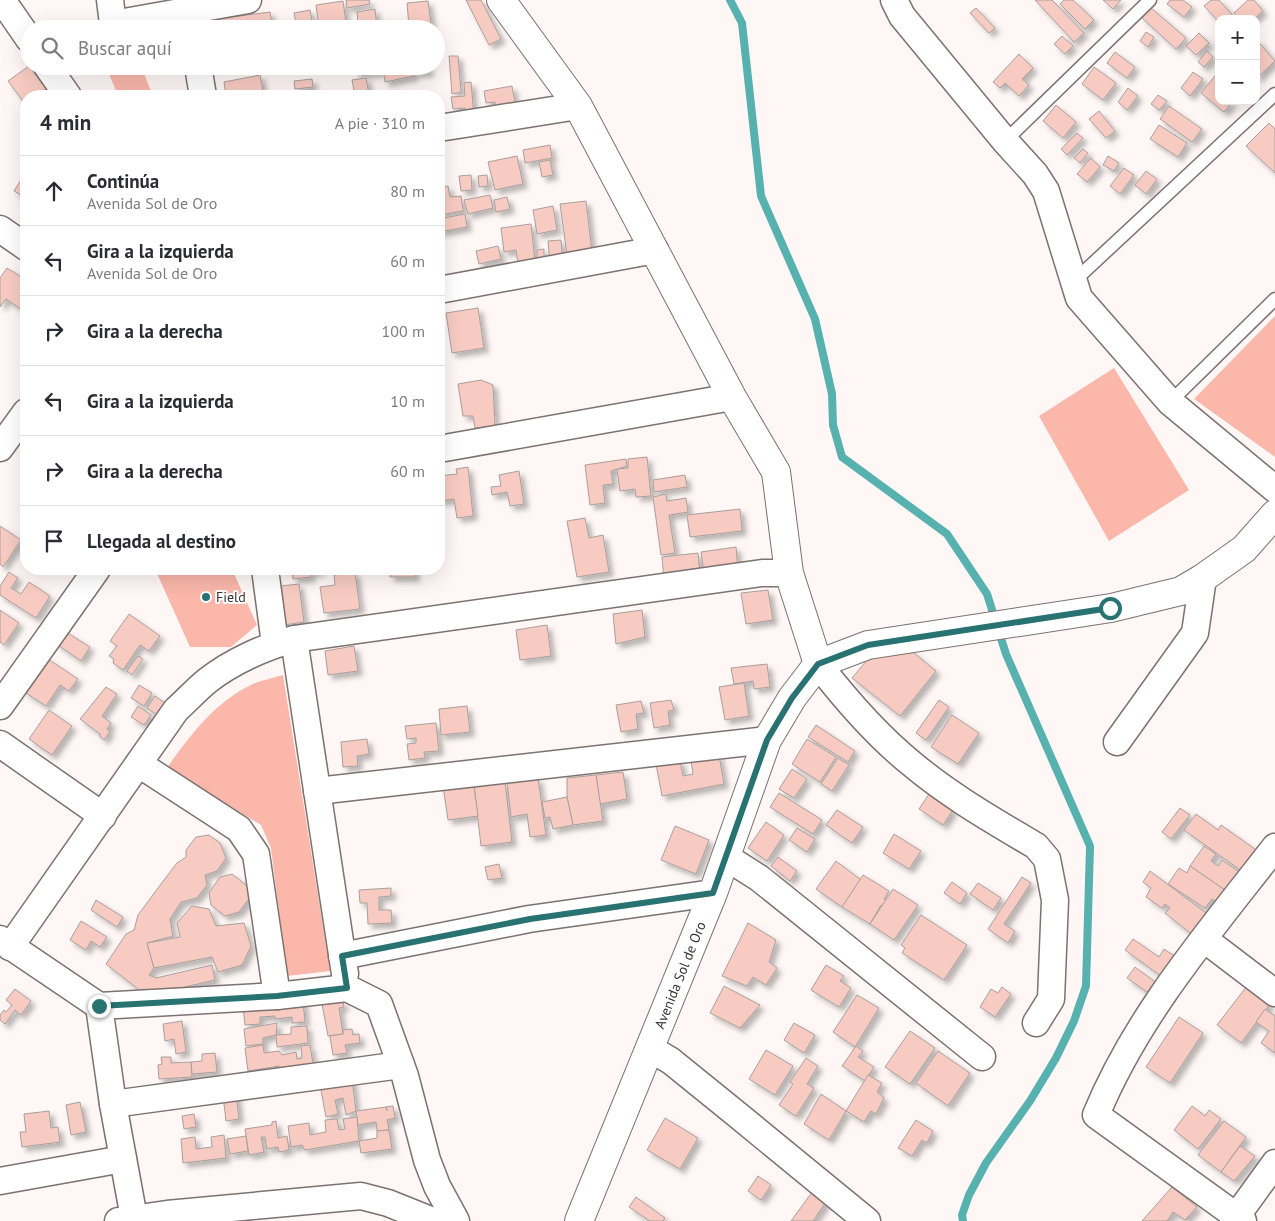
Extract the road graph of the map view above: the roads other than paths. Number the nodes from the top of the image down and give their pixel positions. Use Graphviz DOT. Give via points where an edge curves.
graph roads {
  1 [pos="2,0"];
  2 [pos="110,0"];
  3 [pos="248,0"];
  4 [pos="501,0"];
  5 [pos="1150,0"];
  6 [pos="899,3"];
  7 [pos="190,19"];
  8 [pos="112,20"];
  9 [pos="175,20"];
  10 [pos="20,26"];
  11 [pos="53,75"];
  12 [pos="200,75"];
  13 [pos="64,90"];
  14 [pos="202,90"];
  15 [pos="1275,94"];
  16 [pos="578,106"];
  17 [pos="445,127"];
  18 [pos="1005,141"];
  19 [pos="0,228"];
  20 [pos="20,243"];
  21 [pos="655,250"];
  22 [pos="1073,282"];
  23 [pos="445,289"];
  24 [pos="1275,299"];
  25 [pos="732,397"];
  26 [pos="1170,402"];
  27 [pos="20,420"];
  28 [pos="0,448"];
  29 [pos="445,448"];
  30 [pos="1275,489"];
  31 [pos="1275,514"];
  32 [pos="789,574"];
  33 [pos="93,575"];
  34 [pos="267,575"];
  35 [pos="1203,578"];
  36 [pos="284,642"];
  37 [pos="818,664"];
  38 [pos="0,706"];
  39 [pos="767,740"];
  40 [pos="1117,742"];
  41 [pos="0,744"];
  42 [pos="139,764"];
  43 [pos="317,791"];
  44 [pos="104,816"];
  45 [pos="1275,847"];
  46 [pos="726,857"];
  47 [pos="713,893"];
  48 [pos="1204,939"];
  49 [pos="5,943"];
  50 [pos="342,956"];
  51 [pos="347,988"];
  52 [pos="1275,993"];
  53 [pos="277,996"];
  54 [pos="99,1006"];
  55 [pos="1036,1023"];
  56 [pos="651,1049"];
  57 [pos="982,1057"];
  58 [pos="401,1065"];
  59 [pos="113,1104"];
  60 [pos="123,1159"];
  61 [pos="1275,1163"];
  62 [pos="0,1181"];
  63 [pos="1237,1219"];
  64 [pos="126,1220"];
  65 [pos="433,1221"];
  66 [pos="456,1221"];
  67 [pos="579,1221"];
  68 [pos="867,1221"];
  1 -- 10 [label="street"];
  2 -- 8 [label="street"];
  3 -- 7 [label="street"];
  4 -- 16 [label="main road"];
  5 -- 18 [label="lane"];
  6 -- 18 [label="street" via="902,16"];
  7 -- 9 [label="street"];
  11 -- 13 [label="street"];
  12 -- 14 [label="street"];
  15 -- 22 [label="lane"];
  16 -- 17 [label="street"];
  16 -- 21 [label="main road"];
  18 -- 22 [label="street" via="1046,191"];
  19 -- 20 [label="street"];
  21 -- 23 [label="street"];
  21 -- 25 [label="main road"];
  22 -- 26 [label="street" via="1079,298"];
  24 -- 26 [label="lane"];
  25 -- 29 [label="street"];
  25 -- 32 [label="main road" via="776,472"];
  26 -- 30 [label="street"];
  27 -- 28 [label="street"];
  31 -- 35 [label="main road" via="1244,548"];
  32 -- 36 [label="street" via="762,573"];
  32 -- 37 [label="main road"];
  33 -- 38 [label="street"];
  34 -- 36 [label="street"];
  35 -- 37 [label="main road" via="1181,591 1110,608 868,645"];
  35 -- 40 [label="street" via="1195,633"];
  36 -- 42 [label="street" via="230,666 207,681 176,710"];
  36 -- 43 [label="street"];
  37 -- 39 [label="main road, Avenida Sol de Oro" via="792,698"];
  37 -- 55 [label="street" via="874,730 912,764 948,792 1036,846 1047,859 1055,900 1051,999"];
  39 -- 43 [label="street"];
  39 -- 46 [label="main road, Avenida Sol de Oro"];
  41 -- 44 [label="street"];
  42 -- 44 [label="street"];
  42 -- 53 [label="street" via="239,829 256,854"];
  43 -- 50 [label="street"];
  44 -- 49 [label="street"];
  45 -- 48 [label="street"];
  46 -- 47 [label="main road, Avenida Sol de Oro"];
  46 -- 57 [label="street" via="759,878"];
  47 -- 50 [label="street" via="530,919"];
  47 -- 56 [label="main road, Avenida Sol de Oro"];
  48 -- 52 [label="street"];
  48 -- 63 [label="street" via="1142,1025 1108,1084 1096,1115"];
  49 -- 54 [label="street"];
  50 -- 51 [label="street"];
  51 -- 53 [label="street"];
  51 -- 58 [label="street" via="379,1004"];
  53 -- 54 [label="street"];
  54 -- 59 [label="street"];
  56 -- 67 [label="main road, Avenida Sol de Oro"];
  56 -- 68 [label="street" via="671,1061"];
  58 -- 59 [label="street"];
  58 -- 66 [label="street" via="427,1160"];
  59 -- 60 [label="street"];
  60 -- 62 [label="street"];
  60 -- 64 [label="street"];
  61 -- 63 [label="street"];
  64 -- 65 [label="street" via="361,1196"];
}
